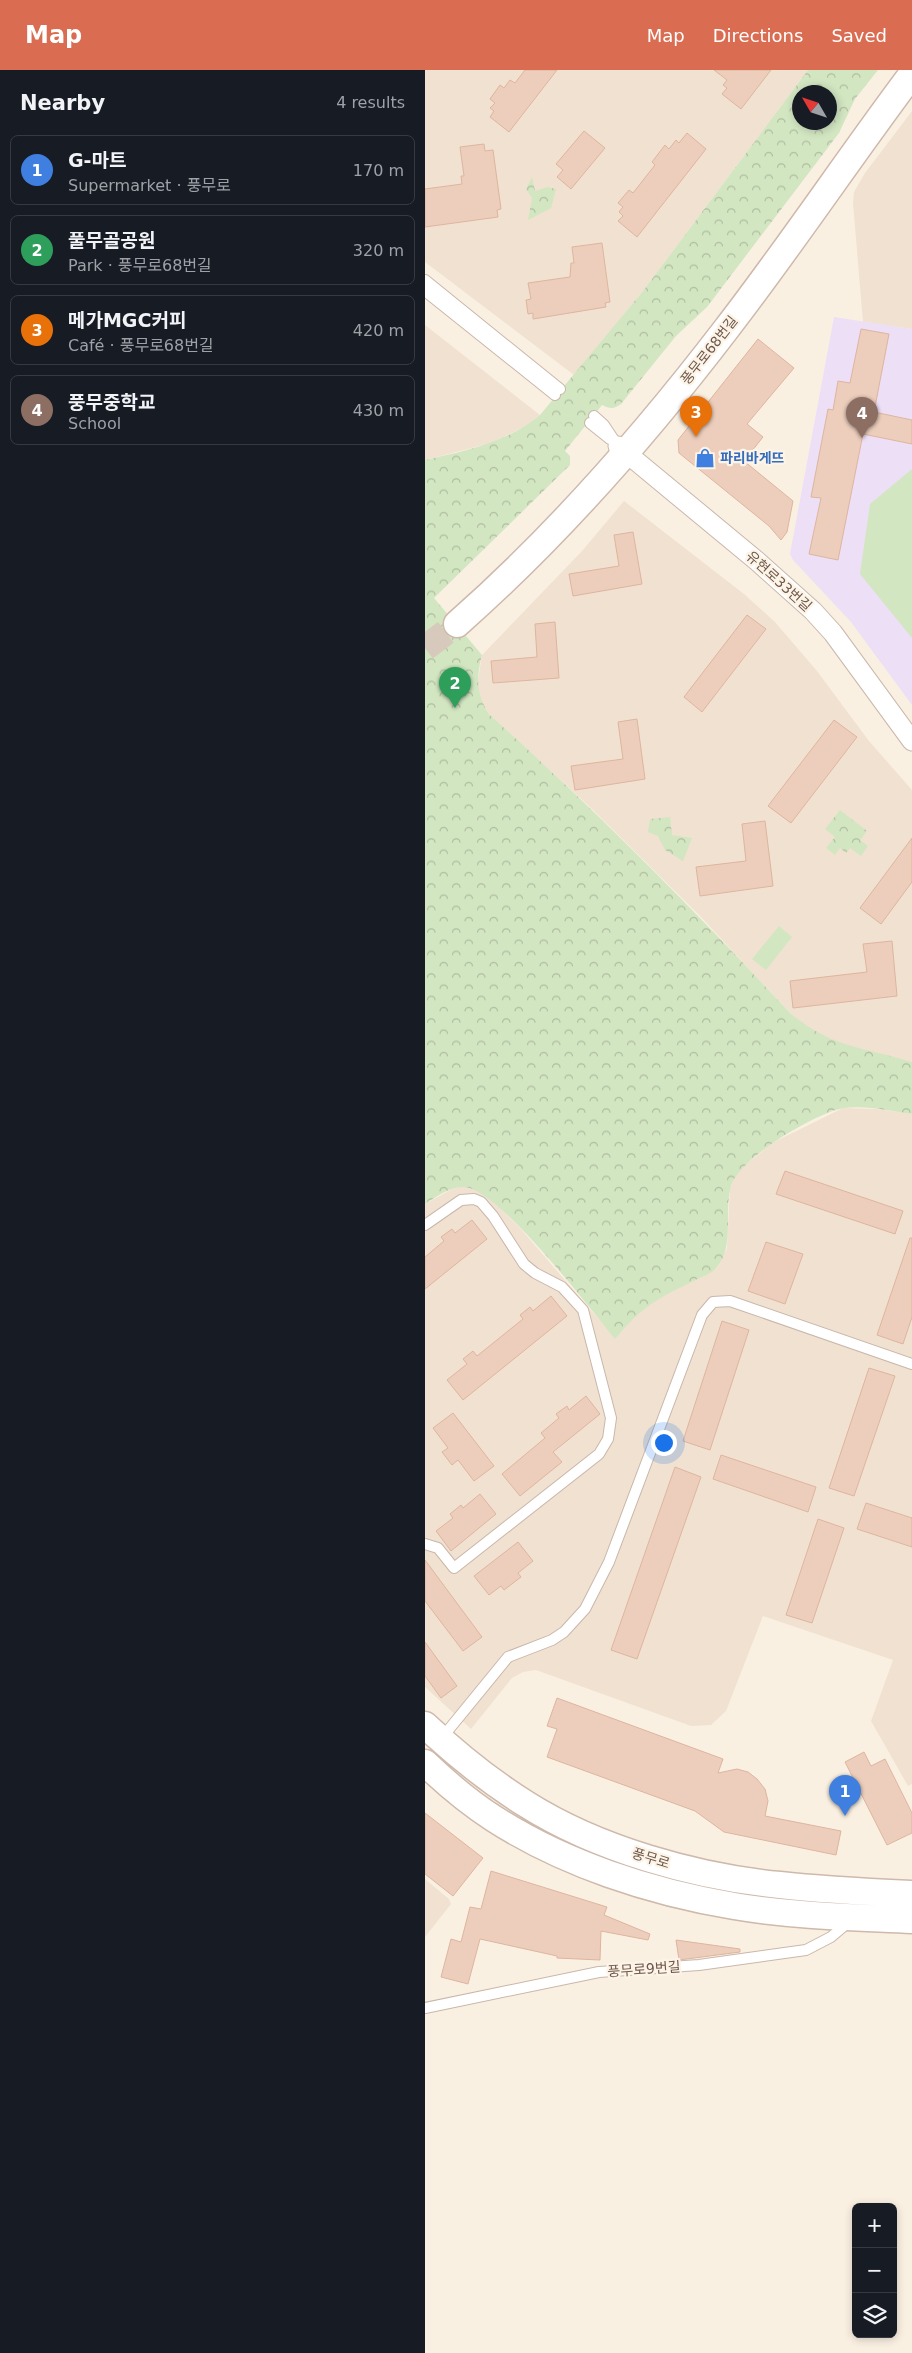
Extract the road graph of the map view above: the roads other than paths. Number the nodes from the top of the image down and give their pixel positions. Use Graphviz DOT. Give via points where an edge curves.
graph roads {
  1 [pos="904,70"];
  2 [pos="912,74"];
  3 [pos="425,280"];
  4 [pos="425,291"];
  5 [pos="592,419"];
  6 [pos="622,449"];
  7 [pos="454,620"];
  8 [pos="912,741"];
  9 [pos="425,1225"];
  10 [pos="912,1364"];
  11 [pos="425,1544"];
  12 [pos="433,1732"];
  13 [pos="425,1763"];
  14 [pos="912,1894"];
  15 [pos="855,1917"];
  16 [pos="912,1920"];
  17 [pos="425,2008"];
  1 -- 6 [label="street, 풍무로68번길" via="757,272"];
  2 -- 6 [label="street, 풍무로68번길" via="727,328"];
  3 -- 4 [label="lane" via="558,392"];
  5 -- 6 [label="lane"];
  6 -- 7 [label="street, 풍무로68번길"];
  6 -- 8 [label="street, 유현로33번길" via="813,611 833,633"];
  9 -- 11 [label="lane" via="453,1204 474,1199 487,1208 524,1264 567,1290 585,1316 611,1418 608,1439 599,1454 454,1568 438,1548"];
  10 -- 12 [label="lane" via="730,1301 713,1302 702,1315 609,1562 585,1609 552,1640 508,1657"];
  12 -- 14 [label="street, 풍무로" via="490,1780 527,1805 621,1848 741,1880"];
  13 -- 15 [label="street, 풍무로" via="448,1785 493,1818 531,1839 608,1872 694,1898 735,1906"];
  15 -- 16 [label="street, 풍무로"];
  15 -- 17 [label="lane, 풍무로9번길" via="831,1937 806,1950 699,1965 599,1972"];
}
